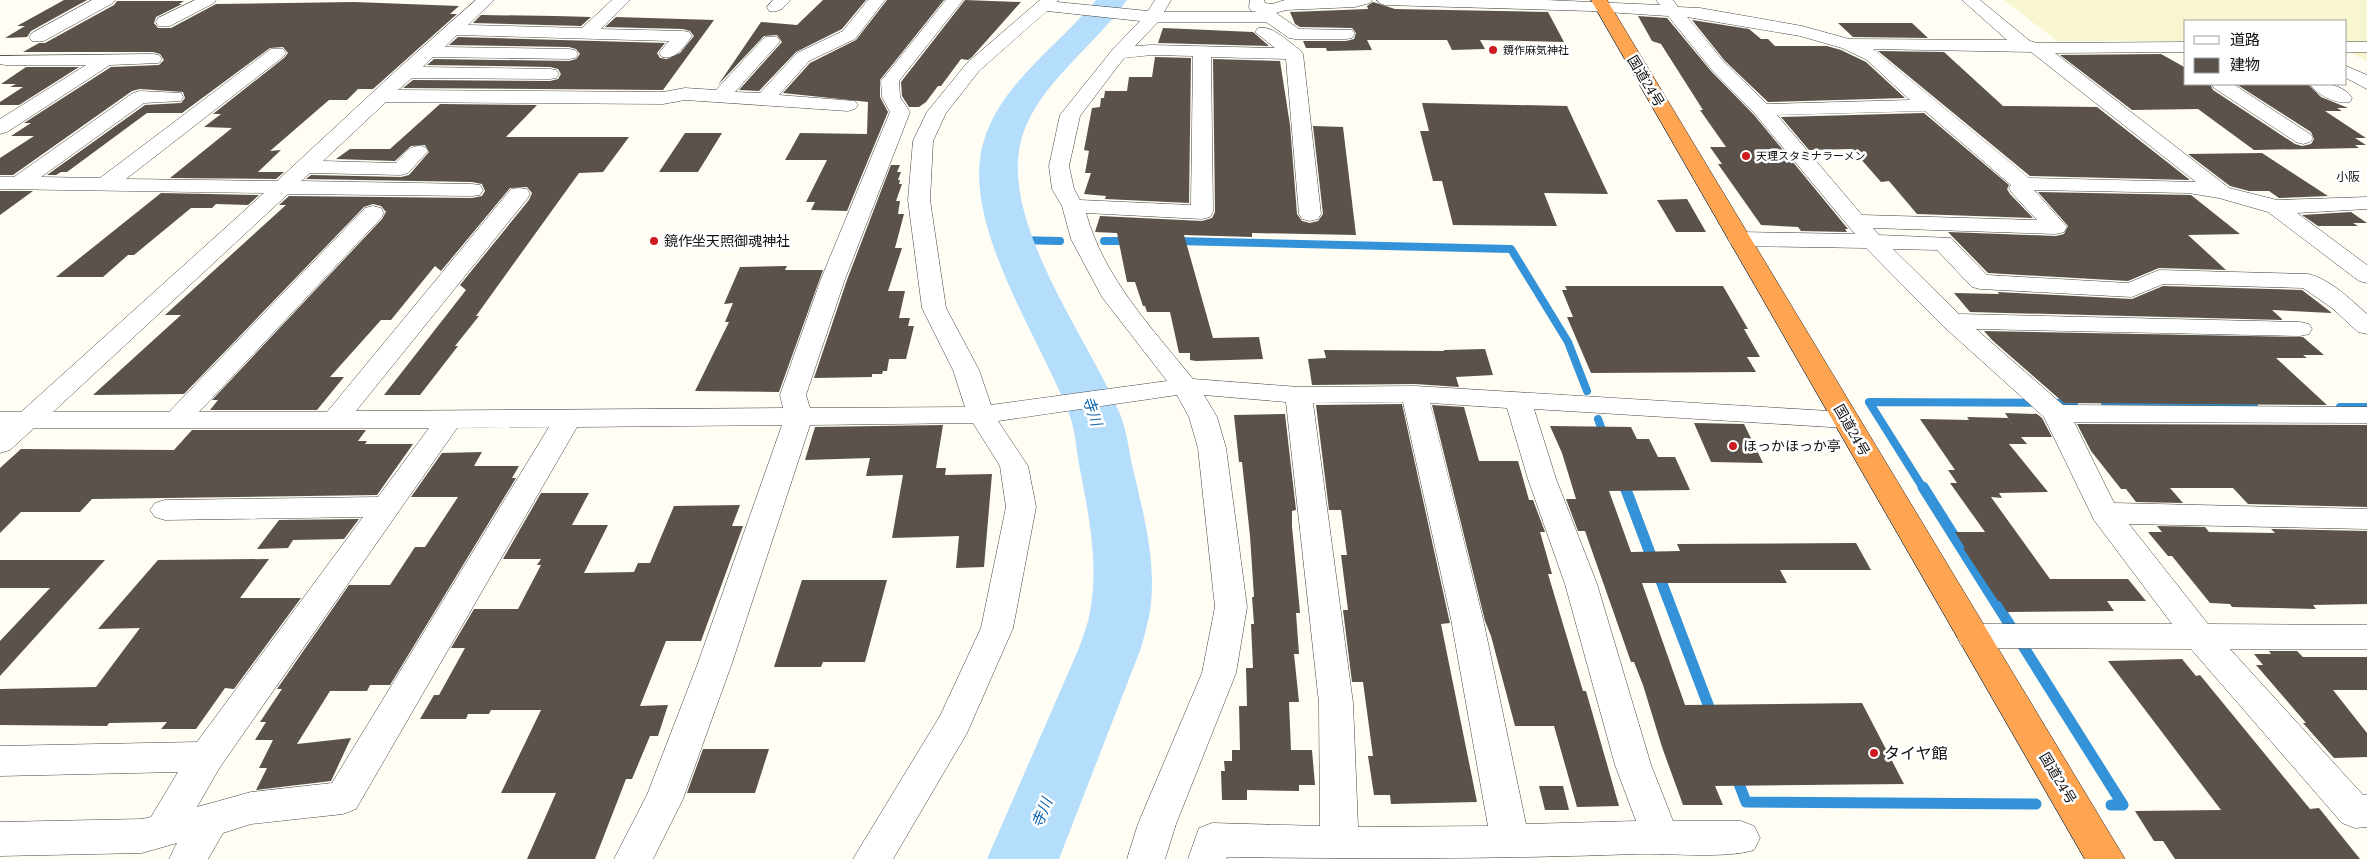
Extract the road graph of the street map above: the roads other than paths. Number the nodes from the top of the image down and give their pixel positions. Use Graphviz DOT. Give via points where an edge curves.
graph roads {
  1 [pos="107,0"];
  2 [pos="208,0"];
  3 [pos="486,0"];
  4 [pos="622,0"];
  5 [pos="878,0"];
  6 [pos="955,0"];
  7 [pos="1257,0"];
  8 [pos="1384,0"];
  9 [pos="1970,0"];
  10 [pos="1358,1"];
  11 [pos="1464,1"];
  12 [pos="1047,4"];
  13 [pos="1601,4"];
  14 [pos="1668,5"];
  15 [pos="1153,11"];
  16 [pos="1272,13"];
  17 [pos="1183,18"];
  18 [pos="164,22"];
  19 [pos="452,30"];
  20 [pos="589,33"];
  21 [pos="1346,34"];
  22 [pos="771,41"];
  23 [pos="1848,44"];
  24 [pos="2031,47"];
  25 [pos="2166,47"];
  26 [pos="2184,47"];
  27 [pos="2347,47"];
  28 [pos="2367,47"];
  29 [pos="1202,51"];
  30 [pos="427,52"];
  31 [pos="277,53"];
  32 [pos="668,53"];
  33 [pos="569,54"];
  34 [pos="1119,54"];
  35 [pos="1294,54"];
  36 [pos="107,59"];
  37 [pos="153,59"];
  38 [pos="2184,59"];
  39 [pos="2,61"];
  40 [pos="405,72"];
  41 [pos="2347,72"];
  42 [pos="550,74"];
  43 [pos="2367,83"];
  44 [pos="2223,85"];
  45 [pos="2321,85"];
  46 [pos="379,96"];
  47 [pos="528,96"];
  48 [pos="721,96"];
  49 [pos="174,97"];
  50 [pos="2343,98"];
  51 [pos="765,99"];
  52 [pos="848,105"];
  53 [pos="1927,106"];
  54 [pos="1762,110"];
  55 [pos="114,115"];
  56 [pos="147,115"];
  57 [pos="0,128"];
  58 [pos="2303,138"];
  59 [pos="418,151"];
  60 [pos="303,167"];
  61 [pos="9,183"];
  62 [pos="106,184"];
  63 [pos="2026,184"];
  64 [pos="283,186"];
  65 [pos="472,190"];
  66 [pos="2221,192"];
  67 [pos="520,194"];
  68 [pos="2367,204"];
  69 [pos="1073,206"];
  70 [pos="2276,207"];
  71 [pos="373,213"];
  72 [pos="1310,214"];
  73 [pos="1857,221"];
  74 [pos="1739,239"];
  75 [pos="1873,242"];
  76 [pos="2367,276"];
  77 [pos="1952,321"];
  78 [pos="2367,327"];
  79 [pos="2300,330"];
  80 [pos="1177,386"];
  81 [pos="1299,394"];
  82 [pos="1414,394"];
  83 [pos="1518,400"];
  84 [pos="990,413"];
  85 [pos="2056,413"];
  86 [pos="2367,415"];
  87 [pos="798,416"];
  88 [pos="569,417"];
  89 [pos="28,419"];
  90 [pos="177,419"];
  91 [pos="449,419"];
  92 [pos="0,420"];
  93 [pos="335,420"];
  94 [pos="1846,420"];
  95 [pos="0,444"];
  96 [pos="386,507"];
  97 [pos="165,510"];
  98 [pos="2104,513"];
  99 [pos="2367,519"];
  100 [pos="1973,636"];
  101 [pos="2199,636"];
  102 [pos="2367,637"];
  103 [pos="207,757"];
  104 [pos="0,761"];
  105 [pos="2367,811"];
  106 [pos="210,821"];
  107 [pos="164,829"];
  108 [pos="1661,837"];
  109 [pos="1741,838"];
  110 [pos="0,839"];
  111 [pos="1510,841"];
  112 [pos="1339,842"];
  113 [pos="1620,848"];
  114 [pos="1400,852"];
  115 [pos="188,859"];
  116 [pos="633,859"];
  117 [pos="872,859"];
  118 [pos="1146,859"];
  119 [pos="1207,859"];
  120 [pos="2106,859"];
  1 -- 39 [label="street" via="33,40"];
  2 -- 18 [label="street"];
  3 -- 19 [label="street"];
  4 -- 20 [label="street"];
  5 -- 51 [label="street" via="849,35 803,57"];
  6 -- 87 [label="street" via="890,80 891,97 900,112 833,279 793,395"];
  7 -- 16 [label="street" via="1257,7"];
  8 -- 11 [label="street"];
  9 -- 24 [label="street"];
  10 -- 16 [label="street" via="1284,5"];
  11 -- 13 [label="street"];
  12 -- 15 [label="street"];
  12 -- 84 [label="street" via="973,67 937,112 923,141 918,200 934,308"];
  13 -- 14 [label="street"];
  13 -- 74 [label="highway, 国道24号"];
  14 -- 23 [label="street" via="1802,31"];
  14 -- 54 [label="street" via="1718,66"];
  15 -- 17 [label="street"];
  15 -- 34 [label="street"];
  16 -- 17 [label="street"];
  16 -- 21 [label="street" via="1296,34"];
  17 -- 35 [label="street" via="1251,24"];
  19 -- 20 [label="street"];
  19 -- 30 [label="street"];
  20 -- 32 [label="street" via="683,36"];
  20 -- 33 [label="street"];
  22 -- 48 [label="street"];
  23 -- 24 [label="street"];
  23 -- 53 [label="street" via="1873,56"];
  24 -- 25 [label="street"];
  24 -- 66 [label="street"];
  25 -- 26 [label="street"];
  25 -- 38 [label="street"];
  27 -- 28 [label="street"];
  29 -- 34 [label="street" via="1152,50"];
  29 -- 35 [label="street"];
  29 -- 69 [label="street" via="1202,212"];
  30 -- 33 [label="street"];
  30 -- 40 [label="street"];
  31 -- 62 [label="street"];
  33 -- 42 [label="street"];
  34 -- 69 [label="street" via="1070,114 1059,166 1063,189"];
  35 -- 72 [label="street"];
  36 -- 37 [label="street"];
  36 -- 39 [label="street"];
  36 -- 57 [label="street"];
  40 -- 42 [label="street"];
  40 -- 46 [label="street"];
  41 -- 43 [label="street"];
  42 -- 47 [label="street"];
  44 -- 58 [label="street"];
  45 -- 50 [label="street"];
  46 -- 47 [label="street"];
  46 -- 60 [label="street"];
  47 -- 48 [label="street"];
  48 -- 51 [label="street"];
  49 -- 55 [label="street" via="140,97"];
  51 -- 52 [label="street"];
  53 -- 54 [label="street"];
  53 -- 63 [label="street" via="1939,111"];
  54 -- 73 [label="street"];
  55 -- 56 [label="street"];
  55 -- 61 [label="street"];
  59 -- 60 [label="street" via="401,169"];
  60 -- 64 [label="street"];
  61 -- 62 [label="street"];
  62 -- 64 [label="street"];
  63 -- 66 [label="street" via="2142,185"];
  63 -- 73 [label="street" via="2020,188 2056,227"];
  64 -- 65 [label="street" via="305,189"];
  64 -- 89 [label="street"];
  66 -- 70 [label="street"];
  67 -- 93 [label="street"];
  68 -- 70 [label="street"];
  69 -- 80 [label="street" via="1082,239 1114,297"];
  70 -- 76 [label="street"];
  71 -- 90 [label="street"];
  73 -- 75 [label="street"];
  74 -- 75 [label="street"];
  74 -- 94 [label="highway, 国道24号"];
  75 -- 77 [label="street"];
  75 -- 78 [label="street" via="1943,243 1980,282 2132,290 2159,277 2308,281 2341,303"];
  77 -- 79 [label="street"];
  77 -- 85 [label="street"];
  80 -- 81 [label="street"];
  80 -- 84 [label="street"];
  80 -- 118 [label="street" via="1203,417 1212,448 1231,607 1219,673 1157,824"];
  81 -- 82 [label="street"];
  81 -- 112 [label="street" via="1336,703"];
  82 -- 83 [label="street"];
  82 -- 111 [label="street" via="1467,618"];
  83 -- 94 [label="street"];
  83 -- 108 [label="street" via="1542,480 1580,584 1634,764"];
  84 -- 87 [label="street"];
  84 -- 117 [label="street" via="1014,466 1021,507 997,628 955,723"];
  85 -- 86 [label="street"];
  85 -- 98 [label="street"];
  87 -- 88 [label="street"];
  87 -- 116 [label="street" via="716,663 664,799"];
  88 -- 91 [label="street"];
  88 -- 106 [label="street" via="343,798 251,808"];
  89 -- 90 [label="street"];
  89 -- 92 [label="street"];
  89 -- 95 [label="street"];
  90 -- 93 [label="street"];
  91 -- 93 [label="street"];
  91 -- 96 [label="street"];
  94 -- 100 [label="highway, 国道24号"];
  96 -- 97 [label="street"];
  96 -- 103 [label="street"];
  98 -- 99 [label="street"];
  98 -- 101 [label="street"];
  100 -- 101 [label="street"];
  100 -- 120 [label="highway, 国道24号"];
  101 -- 102 [label="street"];
  101 -- 105 [label="street" via="2355,812"];
  103 -- 104 [label="street"];
  103 -- 107 [label="street"];
  106 -- 107 [label="street"];
  106 -- 115 [label="street"];
  107 -- 110 [label="street" via="142,836"];
  108 -- 109 [label="street"];
  108 -- 113 [label="street"];
  111 -- 113 [label="street"];
  111 -- 114 [label="street"];
  112 -- 114 [label="street"];
  112 -- 119 [label="street" via="1212,840"];
}
